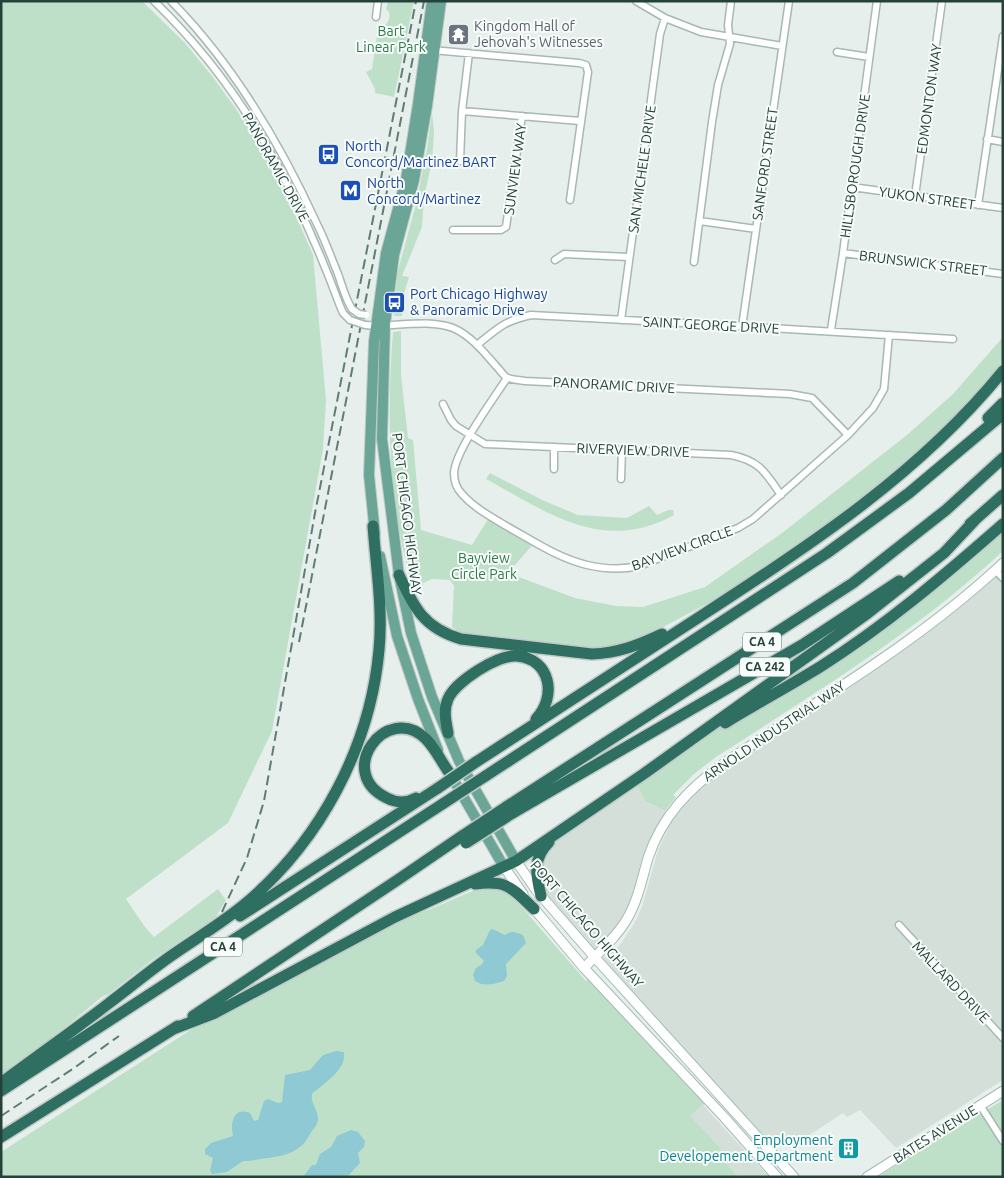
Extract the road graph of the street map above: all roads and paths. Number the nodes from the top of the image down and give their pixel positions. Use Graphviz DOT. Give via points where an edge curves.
graph roads {
  1 [pos="154,1"];
  2 [pos="171,1"];
  3 [pos="378,1"];
  4 [pos="432,1"];
  5 [pos="441,1"];
  6 [pos="636,1"];
  7 [pos="731,1"];
  8 [pos="789,1"];
  9 [pos="877,1"];
  10 [pos="942,1"];
  11 [pos="376,17"];
  12 [pos="665,18"];
  13 [pos="1003,36"];
  14 [pos="729,38"];
  15 [pos="782,46"];
  16 [pos="430,50"];
  17 [pos="837,52"];
  18 [pos="469,53"];
  19 [pos="869,57"];
  20 [pos="1000,76"];
  21 [pos="462,111"];
  22 [pos="522,116"];
  23 [pos="580,121"];
  24 [pos="988,139"];
  25 [pos="1003,142"];
  26 [pos="460,162"];
  27 [pos="852,186"];
  28 [pos="915,196"];
  29 [pos="570,200"];
  30 [pos="978,205"];
  31 [pos="1003,208"];
  32 [pos="700,221"];
  33 [pos="756,229"];
  34 [pos="453,230"];
  35 [pos="843,253"];
  36 [pos="630,257"];
  37 [pos="555,260"];
  38 [pos="694,262"];
  39 [pos="1003,274"];
  40 [pos="621,320"];
  41 [pos="379,323"];
  42 [pos="742,327"];
  43 [pos="831,330"];
  44 [pos="888,334"];
  45 [pos="953,339"];
  46 [pos="477,345"];
  47 [pos="1003,371"];
  48 [pos="507,378"];
  49 [pos="1003,403"];
  50 [pos="443,404"];
  51 [pos="1003,414"];
  52 [pos="471,435"];
  53 [pos="848,435"];
  54 [pos="966,444"];
  55 [pos="554,447"];
  56 [pos="622,450"];
  57 [pos="1003,458"];
  58 [pos="554,469"];
  59 [pos="621,479"];
  60 [pos="1003,494"];
  61 [pos="781,495"];
  62 [pos="975,520"];
  63 [pos="1003,524"];
  64 [pos="373,526"];
  65 [pos="1003,563"];
  66 [pos="995,570"];
  67 [pos="399,575"];
  68 [pos="1003,578"];
  69 [pos="740,590"];
  70 [pos="448,733"];
  71 [pos="516,736"];
  72 [pos="645,773"];
  73 [pos="450,774"];
  74 [pos="438,787"];
  75 [pos="508,811"];
  76 [pos="566,828"];
  77 [pos="516,861"];
  78 [pos="504,867"];
  79 [pos="465,885"];
  80 [pos="542,896"];
  81 [pos="534,910"];
  82 [pos="899,926"];
  83 [pos="595,957"];
  84 [pos="584,968"];
  85 [pos="149,972"];
  86 [pos="173,1029"];
  87 [pos="1003,1038"];
  88 [pos="1,1083"];
  89 [pos="1,1091"];
  90 [pos="1003,1091"];
  91 [pos="980,1106"];
  92 [pos="1,1137"];
  93 [pos="1003,1141"];
  94 [pos="777,1177"];
  95 [pos="794,1177"];
  96 [pos="867,1177"];
  1 -- 41 [label="street, PANORAMIC DRIVE, bridge" via="208,60 259,131 302,212 343,313 350,320 364,325"];
  2 -- 41 [label="street, PANORAMIC DRIVE, bridge" via="217,53 271,134 313,216 352,309"];
  3 -- 11 [label="street"];
  4 -- 16 [label="main road, PORT CHICAGO HIGHWAY"];
  5 -- 16 [label="main road, PORT CHICAGO HIGHWAY"];
  6 -- 12 [label="street"];
  7 -- 14 [label="street"];
  8 -- 15 [label="street, SANFORD STREET"];
  9 -- 19 [label="street, HILLSBOROUGH DRIVE"];
  10 -- 28 [label="street, EDMONTON WAY"];
  12 -- 14 [label="street" via="701,32"];
  12 -- 36 [label="street, SAN MICHELE DRIVE" via="660,34"];
  13 -- 20 [label="street"];
  14 -- 15 [label="street"];
  14 -- 32 [label="street" via="712,122"];
  15 -- 33 [label="street, SANFORD STREET"];
  16 -- 18 [label="street"];
  16 -- 41 [label="main road, PORT CHICAGO HIGHWAY" via="414,180"];
  17 -- 19 [label="street"];
  18 -- 21 [label="street"];
  18 -- 23 [label="street" via="586,65 588,72"];
  19 -- 27 [label="street, HILLSBOROUGH DRIVE"];
  20 -- 24 [label="street"];
  21 -- 22 [label="street"];
  21 -- 26 [label="street"];
  22 -- 23 [label="street"];
  22 -- 34 [label="street, SUNVIEW WAY" via="506,227 502,230"];
  23 -- 29 [label="street"];
  24 -- 25 [label="street"];
  24 -- 30 [label="street"];
  27 -- 28 [label="street, YUKON STREET"];
  27 -- 35 [label="street, HILLSBOROUGH DRIVE"];
  28 -- 30 [label="street, YUKON STREET"];
  30 -- 31 [label="street, YUKON STREET"];
  32 -- 33 [label="street"];
  32 -- 38 [label="street"];
  33 -- 42 [label="street, SANFORD STREET"];
  35 -- 39 [label="street, BRUNSWICK STREET"];
  35 -- 43 [label="street, HILLSBOROUGH DRIVE"];
  36 -- 37 [label="street" via="564,254"];
  36 -- 40 [label="street, SAN MICHELE DRIVE"];
  40 -- 42 [label="street, SAINT GEORGE DRIVE"];
  40 -- 46 [label="street, SAINT GEORGE DRIVE" via="531,315 512,319"];
  41 -- 46 [label="street, PANORAMIC DRIVE" via="444,326 460,332"];
  41 -- 64 [label="main road, PORT CHICAGO HIGHWAY" via="374,342 369,475"];
  41 -- 67 [label="main road, PORT CHICAGO HIGHWAY" via="382,439"];
  42 -- 43 [label="street, SAINT GEORGE DRIVE"];
  43 -- 44 [label="street, SAINT GEORGE DRIVE"];
  44 -- 45 [label="street, SAINT GEORGE DRIVE"];
  44 -- 53 [label="street, BAYVIEW CIRCLE" via="884,389 873,408"];
  46 -- 48 [label="street, PANORAMIC DRIVE"];
  47 -- 69 [label="highway" via="942,436 893,480 836,525"];
  48 -- 52 [label="street, BAYVIEW CIRCLE"];
  48 -- 53 [label="street, PANORAMIC DRIVE" via="790,394 812,398"];
  49 -- 54 [label="highway"];
  50 -- 52 [label="street, RIVERVIEW DRIVE" via="456,426"];
  51 -- 54 [label="highway, CA 4"];
  52 -- 55 [label="street, RIVERVIEW DRIVE" via="485,444"];
  52 -- 61 [label="street, BAYVIEW CIRCLE" via="456,463 454,475 462,495 535,542 585,565 611,569 639,566 738,528"];
  53 -- 61 [label="street, BAYVIEW CIRCLE"];
  54 -- 89 [label="highway, CA 4, bridge" via="909,493 812,564"];
  55 -- 56 [label="street, RIVERVIEW DRIVE"];
  55 -- 58 [label="street"];
  56 -- 59 [label="street"];
  56 -- 61 [label="street, RIVERVIEW DRIVE" via="747,458 764,470"];
  57 -- 75 [label="highway, CA 4" via="940,515 853,583"];
  60 -- 62 [label="highway, CA 242"];
  62 -- 72 [label="highway" via="944,553 883,602"];
  62 -- 75 [label="highway, CA 242" via="920,565 832,626"];
  63 -- 72 [label="highway" via="923,592 838,654"];
  64 -- 73 [label="main road, PORT CHICAGO HIGHWAY" via="397,636 434,742"];
  64 -- 85 [label="highway" via="380,631 378,658 362,731 339,786 304,842 260,891 229,917"];
  65 -- 66 [label="street, ARNOLD INDUSTRIAL WAY"];
  66 -- 68 [label="street"];
  66 -- 83 [label="street, ARNOLD INDUSTRIAL WAY" via="903,644 698,782 664,823 627,919"];
  67 -- 69 [label="highway" via="418,612 446,634 475,642 592,654 616,652 642,644"];
  67 -- 70 [label="main road, PORT CHICAGO HIGHWAY" via="412,633 432,697"];
  69 -- 71 [label="highway"];
  70 -- 71 [label="highway" via="445,718 447,701 456,687 497,660 516,656 540,667 549,690 541,714"];
  70 -- 77 [label="main road, PORT CHICAGO HIGHWAY" via="459,761"];
  71 -- 73 [label="highway, bridge" via="476,762"];
  72 -- 76 [label="highway"];
  73 -- 74 [label="highway, bridge"];
  73 -- 74 [label="highway" via="426,739 411,730 392,730 382,734 370,746 364,763 365,772 371,786 383,796 398,802 409,801"];
  73 -- 78 [label="main road, PORT CHICAGO HIGHWAY"];
  74 -- 85 [label="highway"];
  75 -- 86 [label="highway, CA 242, bridge"];
  76 -- 77 [label="highway"];
  76 -- 80 [label="highway" via="547,844 536,866"];
  77 -- 78 [label="highway"];
  77 -- 80 [label="street, PORT CHICAGO HIGHWAY"];
  78 -- 79 [label="highway"];
  78 -- 81 [label="street, PORT CHICAGO HIGHWAY"];
  79 -- 81 [label="highway" via="504,884"];
  79 -- 86 [label="highway" via="395,917 214,1013"];
  80 -- 83 [label="street, PORT CHICAGO HIGHWAY"];
  81 -- 84 [label="street, PORT CHICAGO HIGHWAY"];
  82 -- 87 [label="street, MALLARD DRIVE"];
  83 -- 84 [label="street, ARNOLD INDUSTRIAL WAY"];
  83 -- 95 [label="street, PORT CHICAGO HIGHWAY"];
  84 -- 94 [label="street, PORT CHICAGO HIGHWAY"];
  85 -- 88 [label="highway"];
  86 -- 92 [label="highway"];
  90 -- 91 [label="street, BATES AVENUE"];
  91 -- 93 [label="street"];
  91 -- 96 [label="street, BATES AVENUE"];
}
